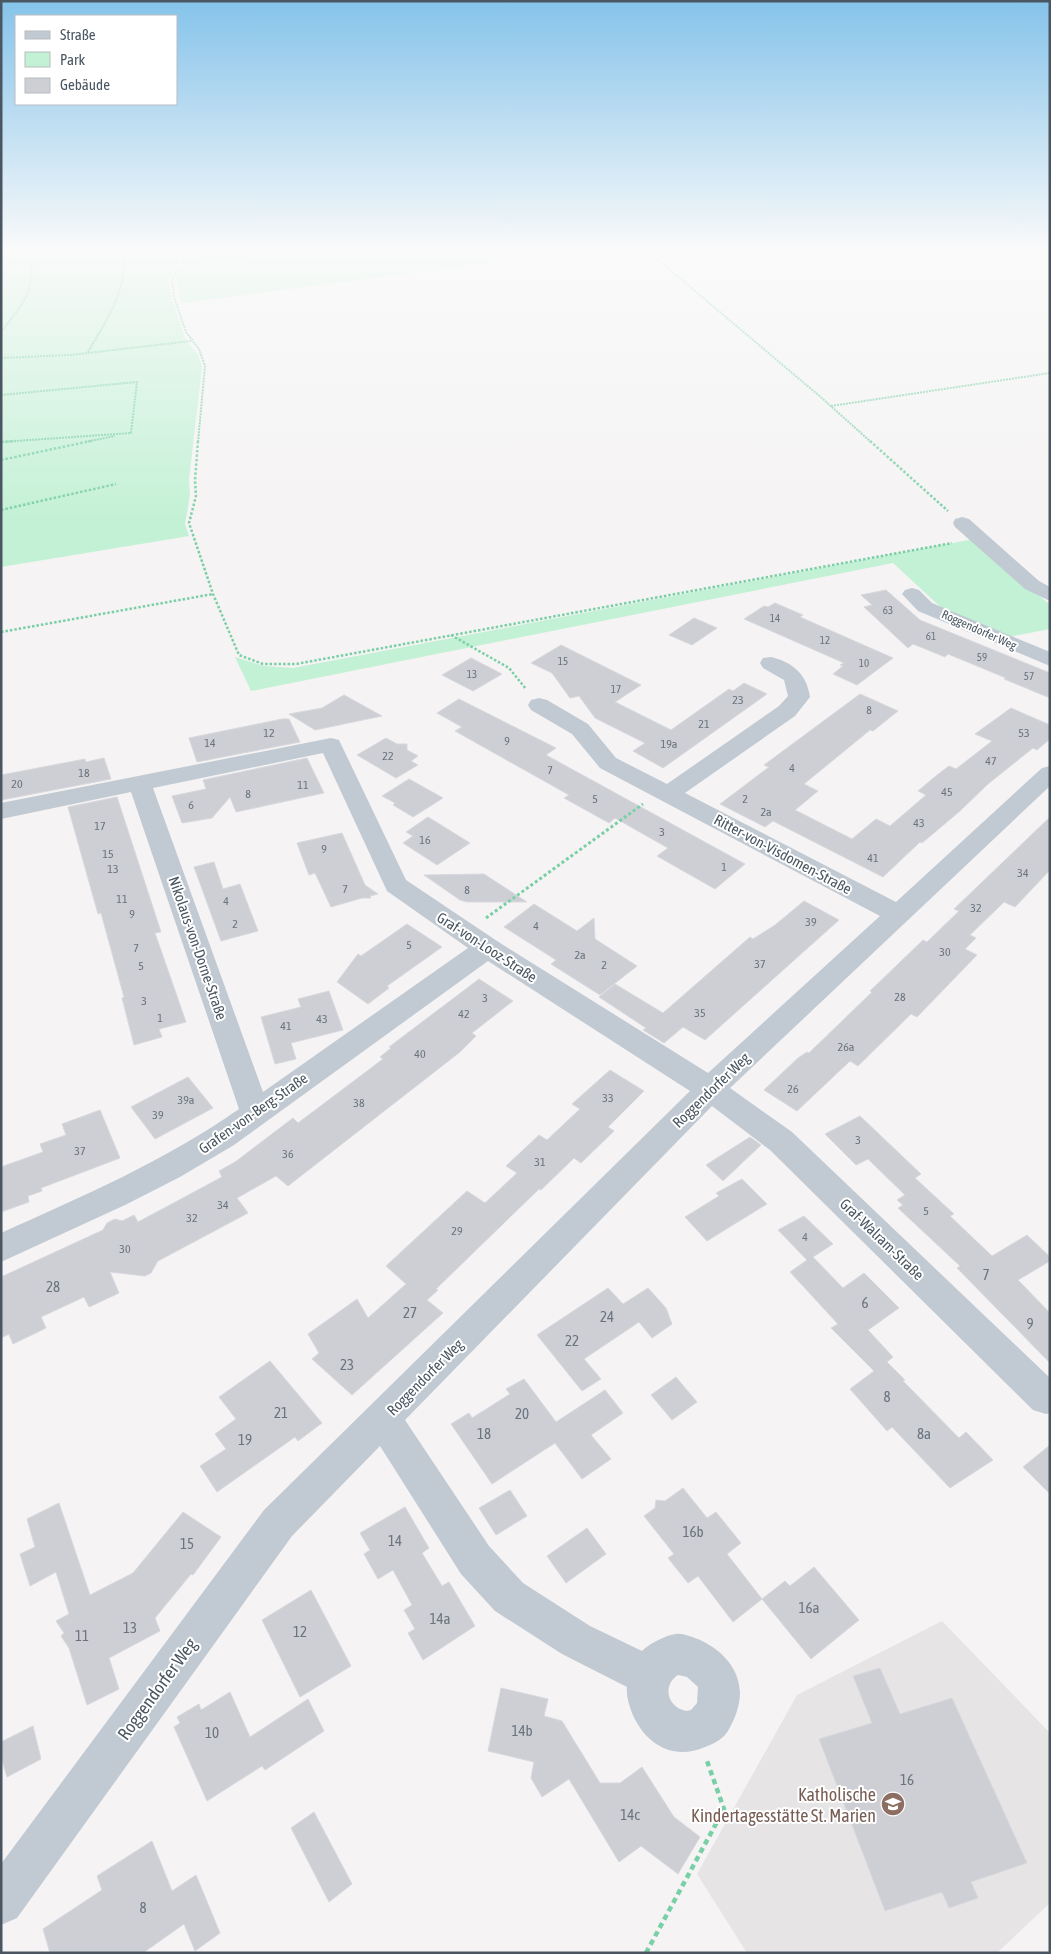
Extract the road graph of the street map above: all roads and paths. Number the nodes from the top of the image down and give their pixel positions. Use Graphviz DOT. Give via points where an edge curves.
graph roads {
  1 [pos="96,339"];
  2 [pos="752,339"];
  3 [pos="191,341"];
  4 [pos="88,353"];
  5 [pos="1,358"];
  6 [pos="1050,373"];
  7 [pos="1,395"];
  8 [pos="831,406"];
  9 [pos="131,433"];
  10 [pos="1,442"];
  11 [pos="1,460"];
  12 [pos="116,484"];
  13 [pos="1,510"];
  14 [pos="962,523"];
  15 [pos="980,538"];
  16 [pos="213,594"];
  17 [pos="912,594"];
  18 [pos="1050,595"];
  19 [pos="1,632"];
  20 [pos="451,635"];
  21 [pos="1050,645"];
  22 [pos="1025,650"];
  23 [pos="1050,660"];
  24 [pos="771,663"];
  25 [pos="539,705"];
  26 [pos="1050,773"];
  27 [pos="140,784"];
  28 [pos="665,792"];
  29 [pos="1,811"];
  30 [pos="898,914"];
  31 [pos="476,940"];
  32 [pos="710,1089"];
  33 [pos="255,1113"];
  34 [pos="1,1248"];
  35 [pos="1046,1398"];
  36 [pos="383,1420"];
  37 [pos="648,1676"];
  38 [pos="697,1730"];
  39 [pos="1,1902"];
  40 [pos="646,1953"];
  1 -- 4 [label="path"];
  2 -- 8 [label="path"];
  3 -- 4 [label="path"];
  3 -- 16 [label="path" via="199,349 205,366 196,496 189,523"];
  4 -- 5 [label="path"];
  6 -- 8 [label="path"];
  7 -- 9 [label="path" via="137,382"];
  8 -- 14 [label="path"];
  9 -- 10 [label="path"];
  9 -- 11 [label="path"];
  12 -- 13 [label="path"];
  14 -- 15 [label="street"];
  15 -- 18 [label="street" via="1032,585"];
  15 -- 20 [label="path"];
  16 -- 19 [label="path"];
  16 -- 20 [label="path" via="239,655 263,664 296,664"];
  17 -- 22 [label="street, Roggendorfer Weg" via="925,607"];
  20 -- 25 [label="path" via="509,668"];
  21 -- 22 [label="street"];
  22 -- 23 [label="street, Roggendorfer Weg"];
  24 -- 28 [label="street" via="790,673 799,684 799,697 787,711"];
  25 -- 28 [label="street, Ritter-von-Visdomen-Straße" via="580,728 608,763"];
  26 -- 30 [label="street, Roggendorfer Weg"];
  27 -- 29 [label="street"];
  27 -- 31 [label="street, Graf-von-Looz-Straße" via="331,745 396,885"];
  27 -- 33 [label="street, Nikolaus-von-Dorne-Straße"];
  28 -- 30 [label="street, Ritter-von-Visdomen-Straße"];
  28 -- 31 [label="path"];
  30 -- 32 [label="street, Roggendorfer Weg"];
  31 -- 32 [label="street, Graf-von-Looz-Straße"];
  31 -- 33 [label="street, Grafen-von-Berg-Straße"];
  32 -- 35 [label="street, Graf-Walram-Straße" via="781,1141"];
  32 -- 36 [label="street, Roggendorfer Weg"];
  33 -- 34 [label="street, Grafen-von-Berg-Straße" via="179,1164"];
  36 -- 37 [label="street, Roggendorfer Weg" via="476,1560 509,1598 576,1640"];
  36 -- 39 [label="street, Roggendorfer Weg" via="278,1523"];
  37 -- 38 [label="street" via="648,1701 662,1723 673,1730"];
  37 -- 38 [label="street" via="659,1662 675,1654 687,1654 708,1667 715,1677 719,1702 708,1724"];
  38 -- 40 [label="path" via="724,1808"];
}
